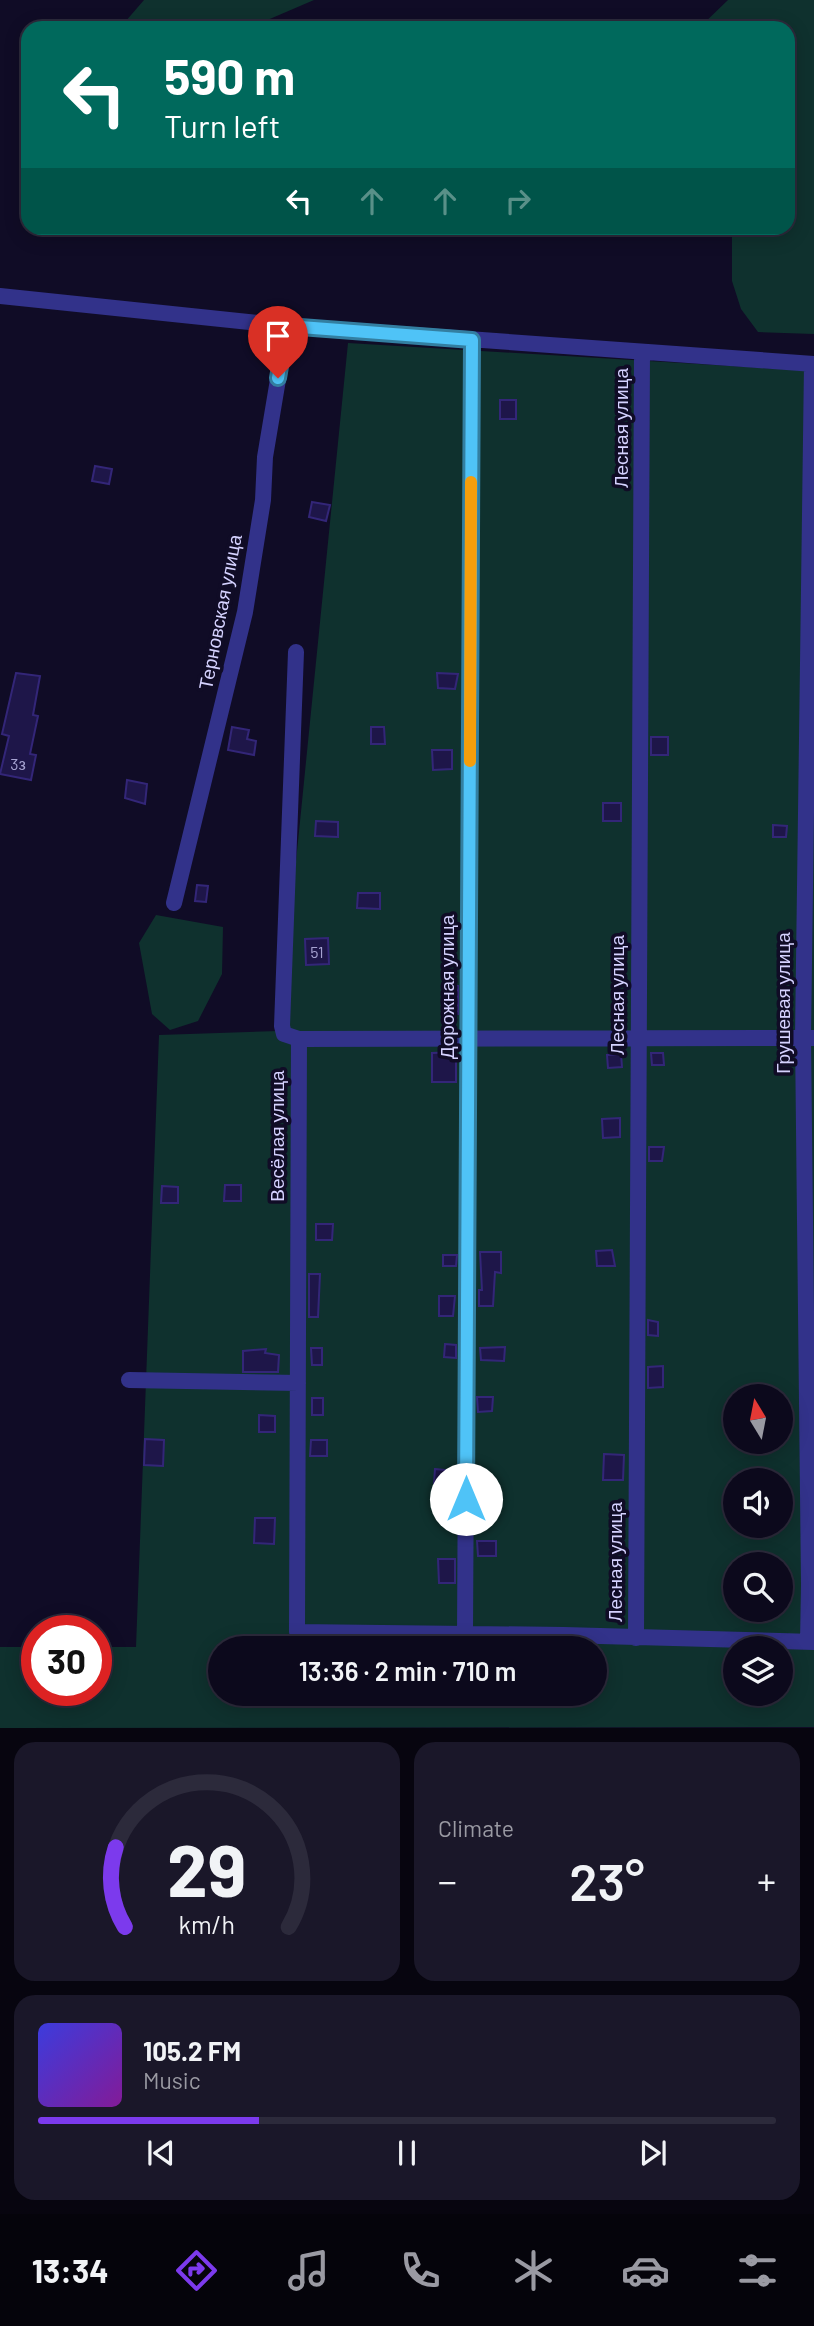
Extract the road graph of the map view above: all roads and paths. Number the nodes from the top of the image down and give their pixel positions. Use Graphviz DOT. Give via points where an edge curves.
graph roads {
  1 [pos="0,296"];
  2 [pos="287,326"];
  3 [pos="472,340"];
  4 [pos="642,352"];
  5 [pos="813,364"];
  6 [pos="296,652"];
  7 [pos="174,903"];
  8 [pos="468,1038"];
  9 [pos="809,1038"];
  10 [pos="299,1039"];
  11 [pos="638,1040"];
  12 [pos="129,1380"];
  13 [pos="298,1383"];
  14 [pos="465,1634"];
  15 [pos="636,1638"];
  16 [pos="811,1642"];
  1 -- 2 [label="street"];
  2 -- 3 [label="street"];
  2 -- 7 [label="street, Терновская улица" via="245,612"];
  3 -- 4 [label="street"];
  3 -- 8 [label="street, Дорожная улица"];
  4 -- 5 [label="street"];
  4 -- 11 [label="street, Лесная улица"];
  5 -- 9 [label="street, Грушевая улица"];
  6 -- 10 [label="street" via="282,1026 284,1034"];
  8 -- 10 [label="street"];
  8 -- 11 [label="street"];
  8 -- 14 [label="street, Дорожная улица"];
  9 -- 11 [label="street"];
  9 -- 16 [label="street, Грушевая улица"];
  10 -- 13 [label="street, Весёлая улица"];
  11 -- 15 [label="street, Лесная улица"];
  12 -- 13 [label="street"];
  13 -- 14 [label="street, Весёлая улица" via="297,1632"];
  14 -- 15 [label="street"];
  15 -- 16 [label="street"];
}
